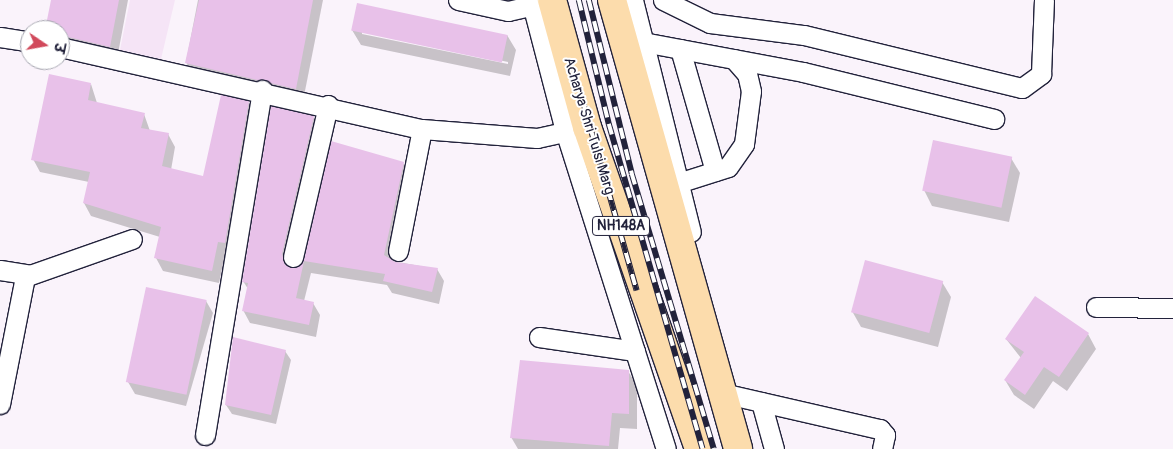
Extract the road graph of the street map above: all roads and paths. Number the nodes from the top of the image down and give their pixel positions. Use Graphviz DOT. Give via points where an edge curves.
graph roads {
  1 [pos="458,0"];
  2 [pos="612,0"];
  3 [pos="633,0"];
  4 [pos="1044,0"];
  5 [pos="669,1"];
  6 [pos="541,2"];
  7 [pos="0,37"];
  8 [pos="20,40"];
  9 [pos="643,42"];
  10 [pos="70,49"];
  11 [pos="680,49"];
  12 [pos="734,59"];
  13 [pos="262,90"];
  14 [pos="328,105"];
  15 [pos="994,119"];
  16 [pos="422,128"];
  17 [pos="576,131"];
  18 [pos="715,171"];
  19 [pos="678,183"];
  20 [pos="132,239"];
  21 [pos="398,251"];
  22 [pos="293,257"];
  23 [pos="0,270"];
  24 [pos="25,276"];
  25 [pos="1096,307"];
  26 [pos="1173,308"];
  27 [pos="538,337"];
  28 [pos="635,351"];
  29 [pos="731,395"];
  30 [pos="761,402"];
  31 [pos="0,404"];
  32 [pos="205,435"];
  33 [pos="666,449"];
  34 [pos="699,449"];
  35 [pos="738,449"];
  36 [pos="746,449"];
  37 [pos="774,449"];
  38 [pos="882,449"];
  1 -- 6 [label="street" via="508,11"];
  2 -- 35 [label="highway, NH148A"];
  3 -- 9 [label="street"];
  4 -- 5 [label="street" via="1042,74 1022,88 804,36 710,23"];
  6 -- 17 [label="highway, Acharya Shri Tulsi Marg / NH148A"];
  7 -- 8 [label="street"];
  9 -- 11 [label="street"];
  9 -- 19 [label="street"];
  10 -- 13 [label="street"];
  11 -- 12 [label="street"];
  11 -- 18 [label="street"];
  12 -- 15 [label="street"];
  12 -- 18 [label="street" via="747,74 751,91 744,144 736,162"];
  13 -- 14 [label="street"];
  13 -- 32 [label="street"];
  14 -- 16 [label="street"];
  14 -- 22 [label="street"];
  16 -- 17 [label="street" via="487,136"];
  16 -- 21 [label="street"];
  17 -- 28 [label="street"];
  17 -- 34 [label="highway, Acharya Shri Tulsi Marg / NH148A"];
  18 -- 19 [label="street"];
  19 -- 29 [label="street"];
  20 -- 24 [label="street"];
  23 -- 24 [label="street"];
  24 -- 31 [label="street"];
  25 -- 26 [label="street"];
  27 -- 28 [label="street"];
  28 -- 33 [label="street"];
  29 -- 30 [label="street"];
  29 -- 36 [label="street"];
  30 -- 37 [label="street"];
  30 -- 38 [label="street" via="880,429 885,435"];
}
